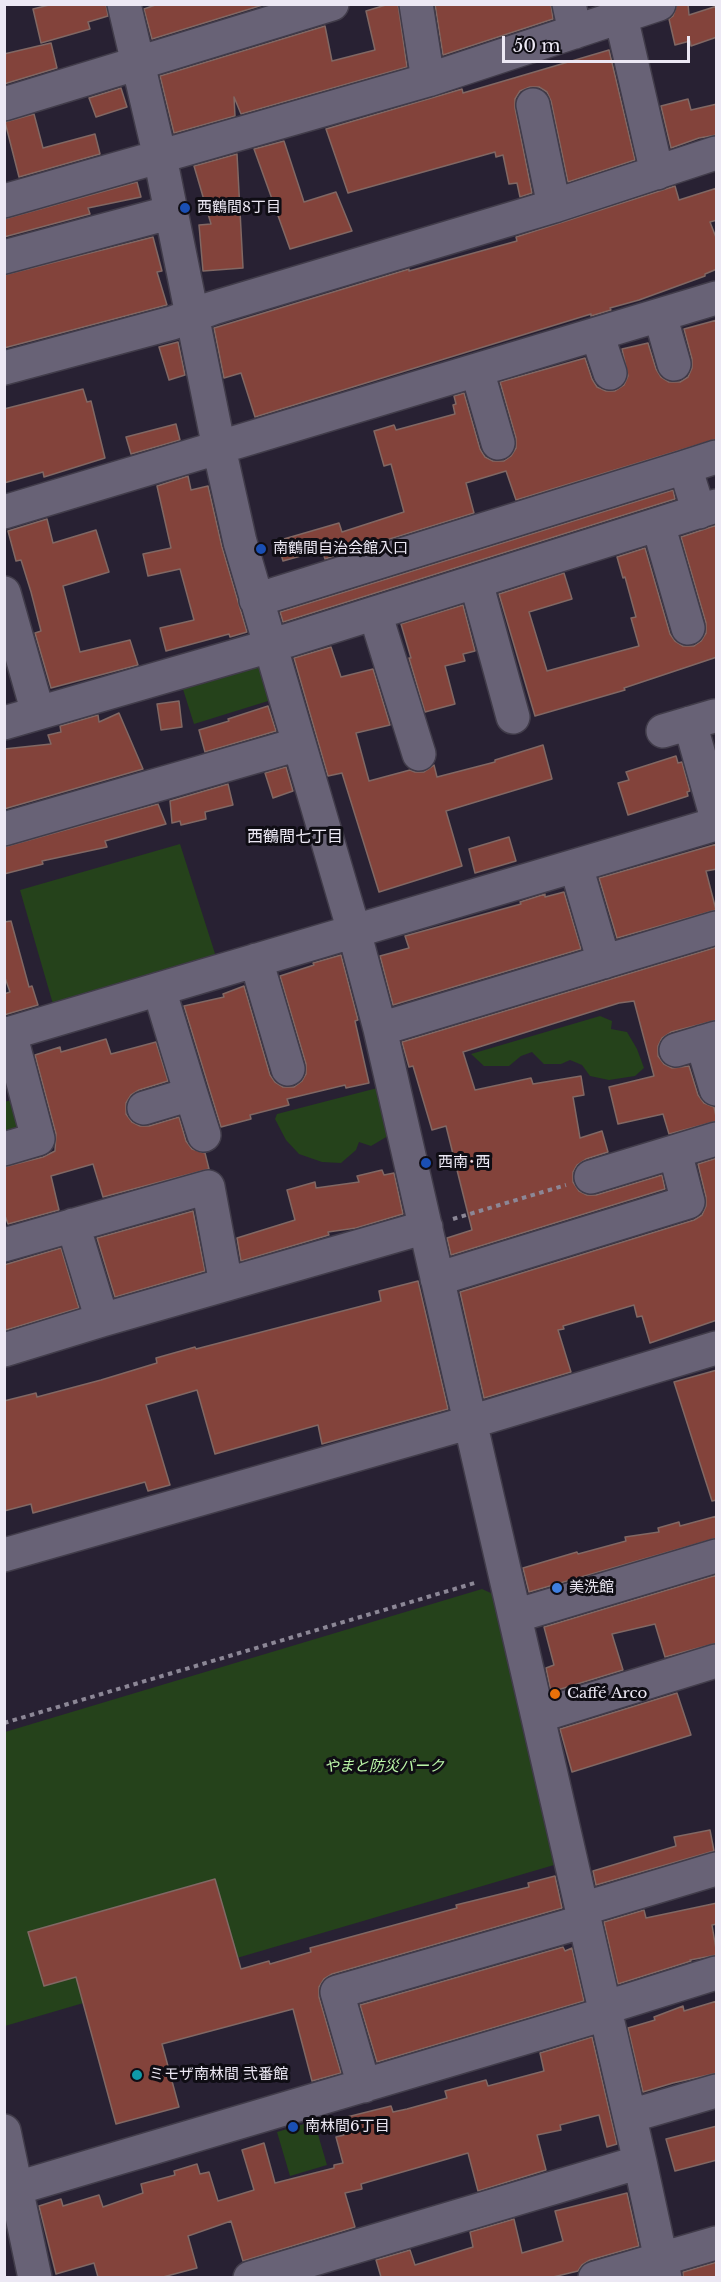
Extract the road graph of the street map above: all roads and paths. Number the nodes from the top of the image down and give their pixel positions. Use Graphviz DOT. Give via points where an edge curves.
graph roads {
  1 [pos="124,4"];
  2 [pos="332,4"];
  3 [pos="416,4"];
  4 [pos="659,4"];
  5 [pos="621,17"];
  6 [pos="572,18"];
  7 [pos="139,63"];
  8 [pos="428,80"];
  9 [pos="4,104"];
  10 [pos="533,105"];
  11 [pos="717,153"];
  12 [pos="160,157"];
  13 [pos="657,172"];
  14 [pos="4,201"];
  15 [pos="554,207"];
  16 [pos="172,212"];
  17 [pos="4,257"];
  18 [pos="717,298"];
  19 [pos="193,315"];
  20 [pos="660,315"];
  21 [pos="597,334"];
  22 [pos="674,364"];
  23 [pos="4,368"];
  24 [pos="477,370"];
  25 [pos="610,373"];
  26 [pos="498,443"];
  27 [pos="219,448"];
  28 [pos="717,456"];
  29 [pos="685,467"];
  30 [pos="708,509"];
  31 [pos="4,512"];
  32 [pos="658,524"];
  33 [pos="476,582"];
  34 [pos="4,593"];
  35 [pos="256,600"];
  36 [pos="375,613"];
  37 [pos="688,628"];
  38 [pos="270,646"];
  39 [pos="38,713"];
  40 [pos="513,717"];
  41 [pos="4,723"];
  42 [pos="689,723"];
  43 [pos="299,744"];
  44 [pos="419,754"];
  45 [pos="717,815"];
  46 [pos="717,824"];
  47 [pos="4,829"];
  48 [pos="576,866"];
  49 [pos="717,928"];
  50 [pos="354,931"];
  51 [pos="256,960"];
  52 [pos="604,962"];
  53 [pos="159,989"];
  54 [pos="380,1029"];
  55 [pos="7,1034"];
  56 [pos="698,1043"];
  57 [pos="288,1070"];
  58 [pos="717,1089"];
  59 [pos="191,1094"];
  60 [pos="144,1108"];
  61 [pos="204,1135"];
  62 [pos="717,1138"];
  63 [pos="4,1149"];
  64 [pos="675,1152"];
  65 [pos="591,1177"];
  66 [pos="73,1225"];
  67 [pos="426,1227"];
  68 [pos="4,1245"];
  69 [pos="437,1279"];
  70 [pos="226,1284"];
  71 [pos="102,1320"];
  72 [pos="717,1348"];
  73 [pos="4,1350"];
  74 [pos="469,1423"];
  75 [pos="4,1555"];
  76 [pos="717,1556"];
  77 [pos="504,1574"];
  78 [pos="515,1616"];
  79 [pos="717,1661"];
  80 [pos="538,1716"];
  81 [pos="4,1723"];
  82 [pos="717,1869"];
  83 [pos="584,1915"];
  84 [pos="717,1973"];
  85 [pos="604,2011"];
  86 [pos="364,2086"];
  87 [pos="717,2091"];
  88 [pos="630,2116"];
  89 [pos="4,2131"];
  90 [pos="640,2162"];
  91 [pos="17,2188"];
  92 [pos="717,2242"];
  93 [pos="662,2268"];
  94 [pos="35,2277"];
  95 [pos="250,2277"];
  96 [pos="595,2277"];
  1 -- 7 [label="street"];
  2 -- 7 [label="street"];
  3 -- 8 [label="street"];
  4 -- 5 [label="street"];
  5 -- 6 [label="street"];
  5 -- 13 [label="street"];
  6 -- 8 [label="street"];
  7 -- 9 [label="street"];
  7 -- 12 [label="street"];
  8 -- 12 [label="street"];
  10 -- 15 [label="street"];
  11 -- 13 [label="street"];
  12 -- 14 [label="street"];
  12 -- 16 [label="street"];
  13 -- 15 [label="street"];
  15 -- 19 [label="street"];
  16 -- 17 [label="street"];
  16 -- 19 [label="street"];
  18 -- 20 [label="street"];
  19 -- 23 [label="street"];
  19 -- 27 [label="street"];
  20 -- 21 [label="street"];
  20 -- 22 [label="street"];
  21 -- 24 [label="street"];
  21 -- 25 [label="street"];
  24 -- 26 [label="street"];
  24 -- 27 [label="street"];
  27 -- 31 [label="street"];
  27 -- 35 [label="street"];
  28 -- 29 [label="street"];
  29 -- 30 [label="street"];
  29 -- 35 [label="street"];
  30 -- 32 [label="street"];
  32 -- 33 [label="street"];
  32 -- 37 [label="street"];
  33 -- 36 [label="street"];
  33 -- 40 [label="street"];
  34 -- 39 [label="street"];
  35 -- 38 [label="street"];
  36 -- 38 [label="street"];
  36 -- 44 [label="street"];
  38 -- 39 [label="street"];
  38 -- 43 [label="street"];
  39 -- 41 [label="street"];
  42 -- 45 [label="street"];
  43 -- 47 [label="street"];
  43 -- 50 [label="street"];
  46 -- 48 [label="street"];
  48 -- 50 [label="street"];
  48 -- 52 [label="street"];
  49 -- 52 [label="street"];
  50 -- 51 [label="street"];
  50 -- 54 [label="street"];
  51 -- 53 [label="street"];
  51 -- 57 [label="street"];
  52 -- 54 [label="street"];
  53 -- 55 [label="street"];
  53 -- 59 [label="street"];
  54 -- 67 [label="street"];
  55 -- 63 [label="street" via="38,1139"];
  56 -- 58 [label="street"];
  59 -- 60 [label="street"];
  59 -- 61 [label="street"];
  62 -- 64 [label="street"];
  64 -- 65 [label="street"];
  64 -- 69 [label="street" via="688,1202"];
  65 -- 67 [label="path"];
  66 -- 68 [label="street"];
  66 -- 70 [label="street" via="208,1187"];
  66 -- 71 [label="street"];
  67 -- 69 [label="street"];
  67 -- 70 [label="street"];
  69 -- 74 [label="street"];
  70 -- 71 [label="street"];
  71 -- 73 [label="street"];
  72 -- 74 [label="street"];
  74 -- 75 [label="street"];
  74 -- 77 [label="street"];
  76 -- 78 [label="street"];
  77 -- 78 [label="street"];
  77 -- 81 [label="path"];
  78 -- 80 [label="street"];
  79 -- 80 [label="street"];
  80 -- 83 [label="street"];
  82 -- 83 [label="street"];
  83 -- 85 [label="street"];
  83 -- 86 [label="street" via="338,1992"];
  84 -- 85 [label="street"];
  85 -- 86 [label="street"];
  85 -- 88 [label="street"];
  86 -- 91 [label="street"];
  87 -- 88 [label="street"];
  88 -- 90 [label="street"];
  89 -- 91 [label="street"];
  90 -- 93 [label="street"];
  90 -- 95 [label="street"];
  91 -- 94 [label="street"];
  92 -- 93 [label="street"];
  93 -- 96 [label="street"];
}
